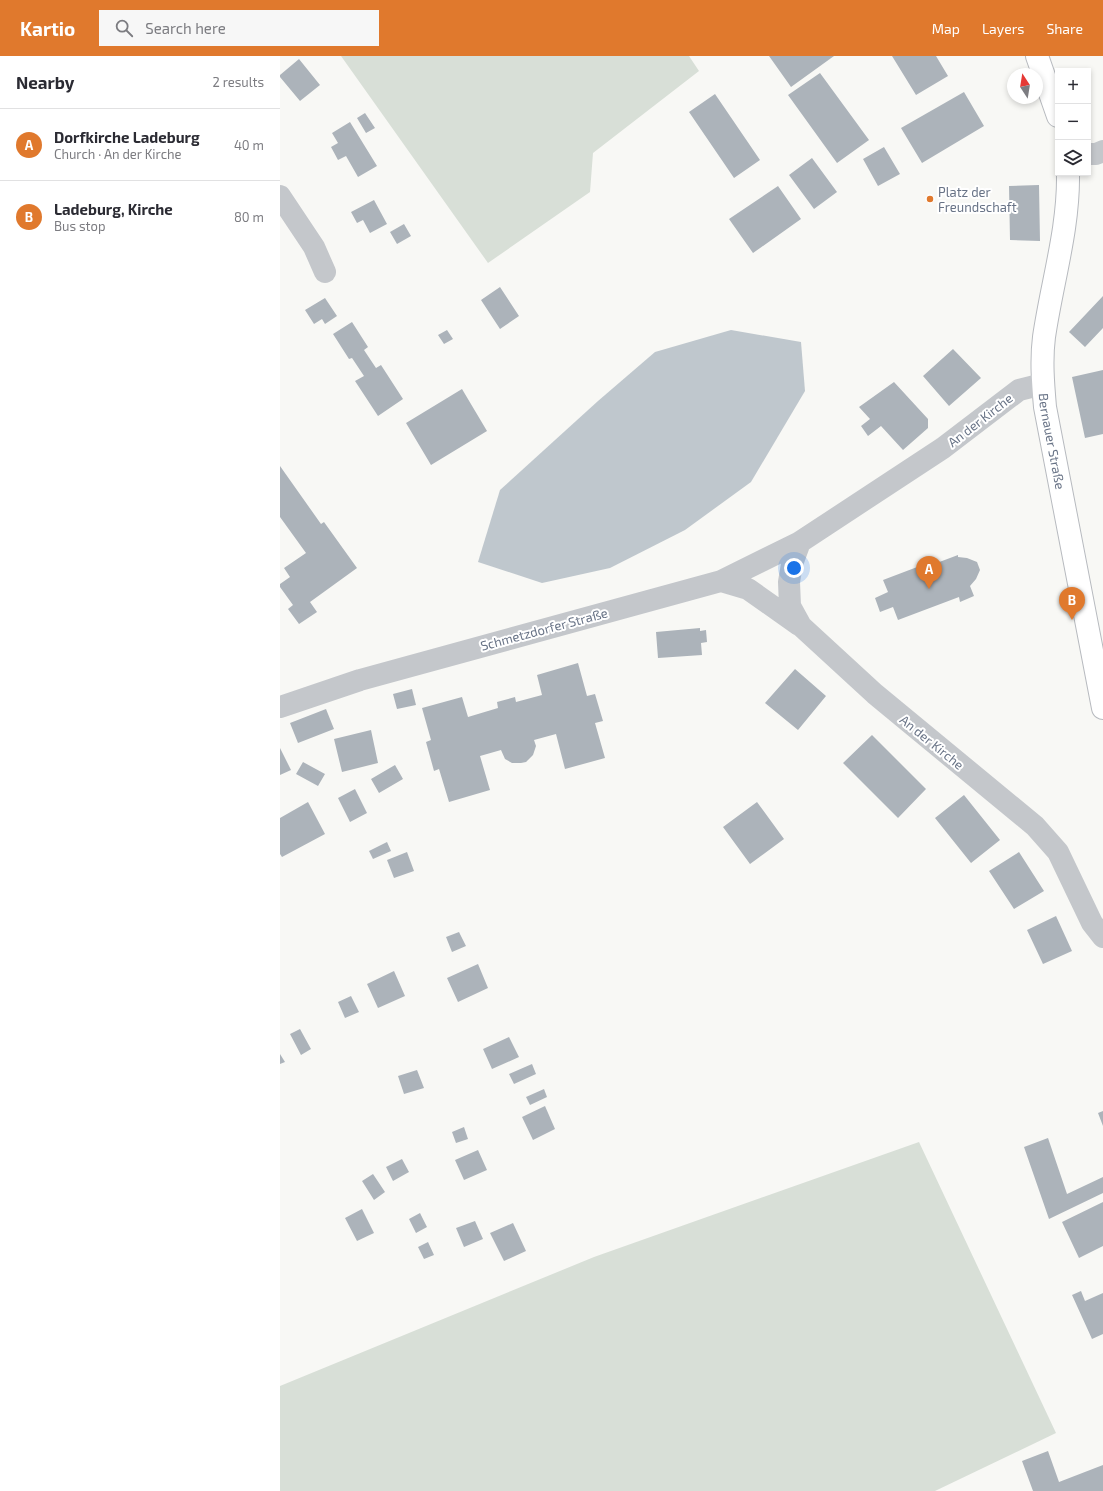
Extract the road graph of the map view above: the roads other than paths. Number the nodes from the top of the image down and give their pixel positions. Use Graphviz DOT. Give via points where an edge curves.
graph roads {
  1 [pos="1037,56"];
  2 [pos="1055,107"];
  3 [pos="1103,151"];
  4 [pos="1091,154"];
  5 [pos="1068,176"];
  6 [pos="280,196"];
  7 [pos="326,272"];
  8 [pos="1043,384"];
  9 [pos="800,542"];
  10 [pos="721,581"];
  11 [pos="801,626"];
  12 [pos="280,707"];
  13 [pos="1103,708"];
  14 [pos="1103,937"];
  1 -- 2 [label="main road"];
  3 -- 4 [label="street"];
  5 -- 8 [label="main road, Bernauer Straße" via="1065,223 1044,338"];
  6 -- 7 [label="street" via="314,247"];
  8 -- 9 [label="street, An der Kirche" via="1019,390 943,448"];
  8 -- 13 [label="main road, Bernauer Straße" via="1045,407"];
  9 -- 10 [label="street, An der Kirche"];
  9 -- 11 [label="street, An der Kirche" via="789,582 790,606"];
  10 -- 11 [label="street" via="748,590"];
  10 -- 12 [label="street, Schmetzdorfer Straße" via="360,680"];
  11 -- 14 [label="street, An der Kirche" via="875,694 1035,826 1058,852 1092,923"];
}
